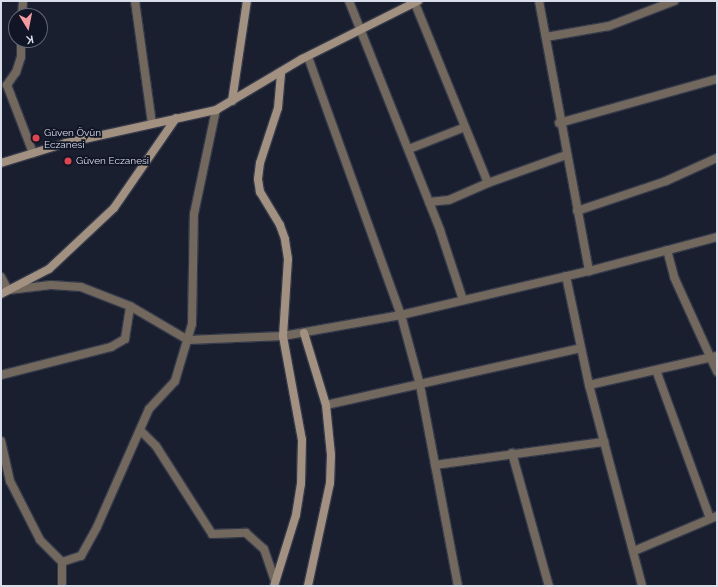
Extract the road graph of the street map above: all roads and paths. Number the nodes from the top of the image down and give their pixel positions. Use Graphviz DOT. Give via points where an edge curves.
graph roads {
  1 [pos="135,1"];
  2 [pos="247,1"];
  3 [pos="349,1"];
  4 [pos="539,1"];
  5 [pos="674,1"];
  6 [pos="416,2"];
  7 [pos="361,30"];
  8 [pos="546,37"];
  9 [pos="21,48"];
  10 [pos="308,57"];
  11 [pos="281,72"];
  12 [pos="717,79"];
  13 [pos="232,101"];
  14 [pos="216,110"];
  15 [pos="176,118"];
  16 [pos="152,124"];
  17 [pos="560,124"];
  18 [pos="465,127"];
  19 [pos="409,149"];
  20 [pos="33,153"];
  21 [pos="566,155"];
  22 [pos="717,158"];
  23 [pos="1,163"];
  24 [pos="488,183"];
  25 [pos="430,202"];
  26 [pos="577,211"];
  27 [pos="717,237"];
  28 [pos="666,250"];
  29 [pos="589,271"];
  30 [pos="566,276"];
  31 [pos="1,277"];
  32 [pos="4,292"];
  33 [pos="463,300"];
  34 [pos="130,306"];
  35 [pos="401,315"];
  36 [pos="304,333"];
  37 [pos="283,336"];
  38 [pos="188,340"];
  39 [pos="581,348"];
  40 [pos="714,357"];
  41 [pos="656,370"];
  42 [pos="717,372"];
  43 [pos="1,375"];
  44 [pos="589,384"];
  45 [pos="420,385"];
  46 [pos="326,405"];
  47 [pos="141,430"];
  48 [pos="1,441"];
  49 [pos="604,442"];
  50 [pos="512,453"];
  51 [pos="435,465"];
  52 [pos="1,479"];
  53 [pos="10,481"];
  54 [pos="714,517"];
  55 [pos="634,551"];
  56 [pos="62,562"];
  57 [pos="275,583"];
  58 [pos="62,586"];
  59 [pos="308,586"];
  60 [pos="458,586"];
  61 [pos="549,586"];
  62 [pos="642,586"];
  1 -- 16 [label="street"];
  2 -- 13 [label="street"];
  3 -- 7 [label="street"];
  4 -- 8 [label="street"];
  5 -- 8 [label="street" via="609,26"];
  6 -- 7 [label="street"];
  6 -- 18 [label="street"];
  7 -- 10 [label="street"];
  7 -- 19 [label="street"];
  8 -- 17 [label="street"];
  9 -- 20 [label="street" via="16,72 7,85"];
  10 -- 11 [label="street"];
  10 -- 35 [label="street"];
  11 -- 13 [label="street"];
  11 -- 37 [label="street" via="278,108 258,179 260,192 280,225 285,239 288,259"];
  12 -- 17 [label="street"];
  13 -- 14 [label="street"];
  14 -- 15 [label="street"];
  14 -- 38 [label="street" via="194,214 192,324"];
  15 -- 16 [label="street"];
  15 -- 32 [label="street" via="114,208 49,269"];
  16 -- 20 [label="street"];
  17 -- 21 [label="street"];
  18 -- 19 [label="street"];
  18 -- 24 [label="street"];
  19 -- 25 [label="street"];
  20 -- 23 [label="street"];
  21 -- 24 [label="street"];
  21 -- 26 [label="street"];
  22 -- 26 [label="street" via="666,181"];
  24 -- 25 [label="street" via="449,200"];
  25 -- 33 [label="street"];
  26 -- 29 [label="street"];
  27 -- 28 [label="street"];
  28 -- 29 [label="street"];
  28 -- 40 [label="street" via="674,277"];
  29 -- 30 [label="street"];
  30 -- 33 [label="street"];
  30 -- 39 [label="street"];
  31 -- 32 [label="street"];
  32 -- 34 [label="street" via="51,285 81,287"];
  33 -- 35 [label="street"];
  34 -- 38 [label="street"];
  34 -- 43 [label="street" via="124,339 111,347"];
  35 -- 36 [label="street"];
  35 -- 45 [label="street"];
  36 -- 37 [label="street"];
  36 -- 46 [label="street"];
  37 -- 38 [label="street"];
  37 -- 57 [label="street" via="302,440 301,484 296,515"];
  38 -- 47 [label="street" via="175,381 149,409"];
  39 -- 44 [label="street"];
  39 -- 45 [label="street"];
  40 -- 41 [label="street"];
  40 -- 42 [label="street"];
  41 -- 44 [label="street"];
  41 -- 54 [label="street"];
  44 -- 49 [label="street"];
  45 -- 46 [label="street"];
  45 -- 51 [label="street"];
  46 -- 59 [label="street" via="331,455 330,483"];
  47 -- 56 [label="street" via="81,556"];
  47 -- 57 [label="street" via="156,446 212,534 246,533 264,549"];
  48 -- 53 [label="street"];
  49 -- 50 [label="street"];
  49 -- 55 [label="street"];
  50 -- 51 [label="street"];
  50 -- 61 [label="street"];
  51 -- 60 [label="street"];
  52 -- 53 [label="street"];
  53 -- 56 [label="street" via="40,540"];
  54 -- 55 [label="street"];
  55 -- 62 [label="street"];
  56 -- 58 [label="street"];
}
